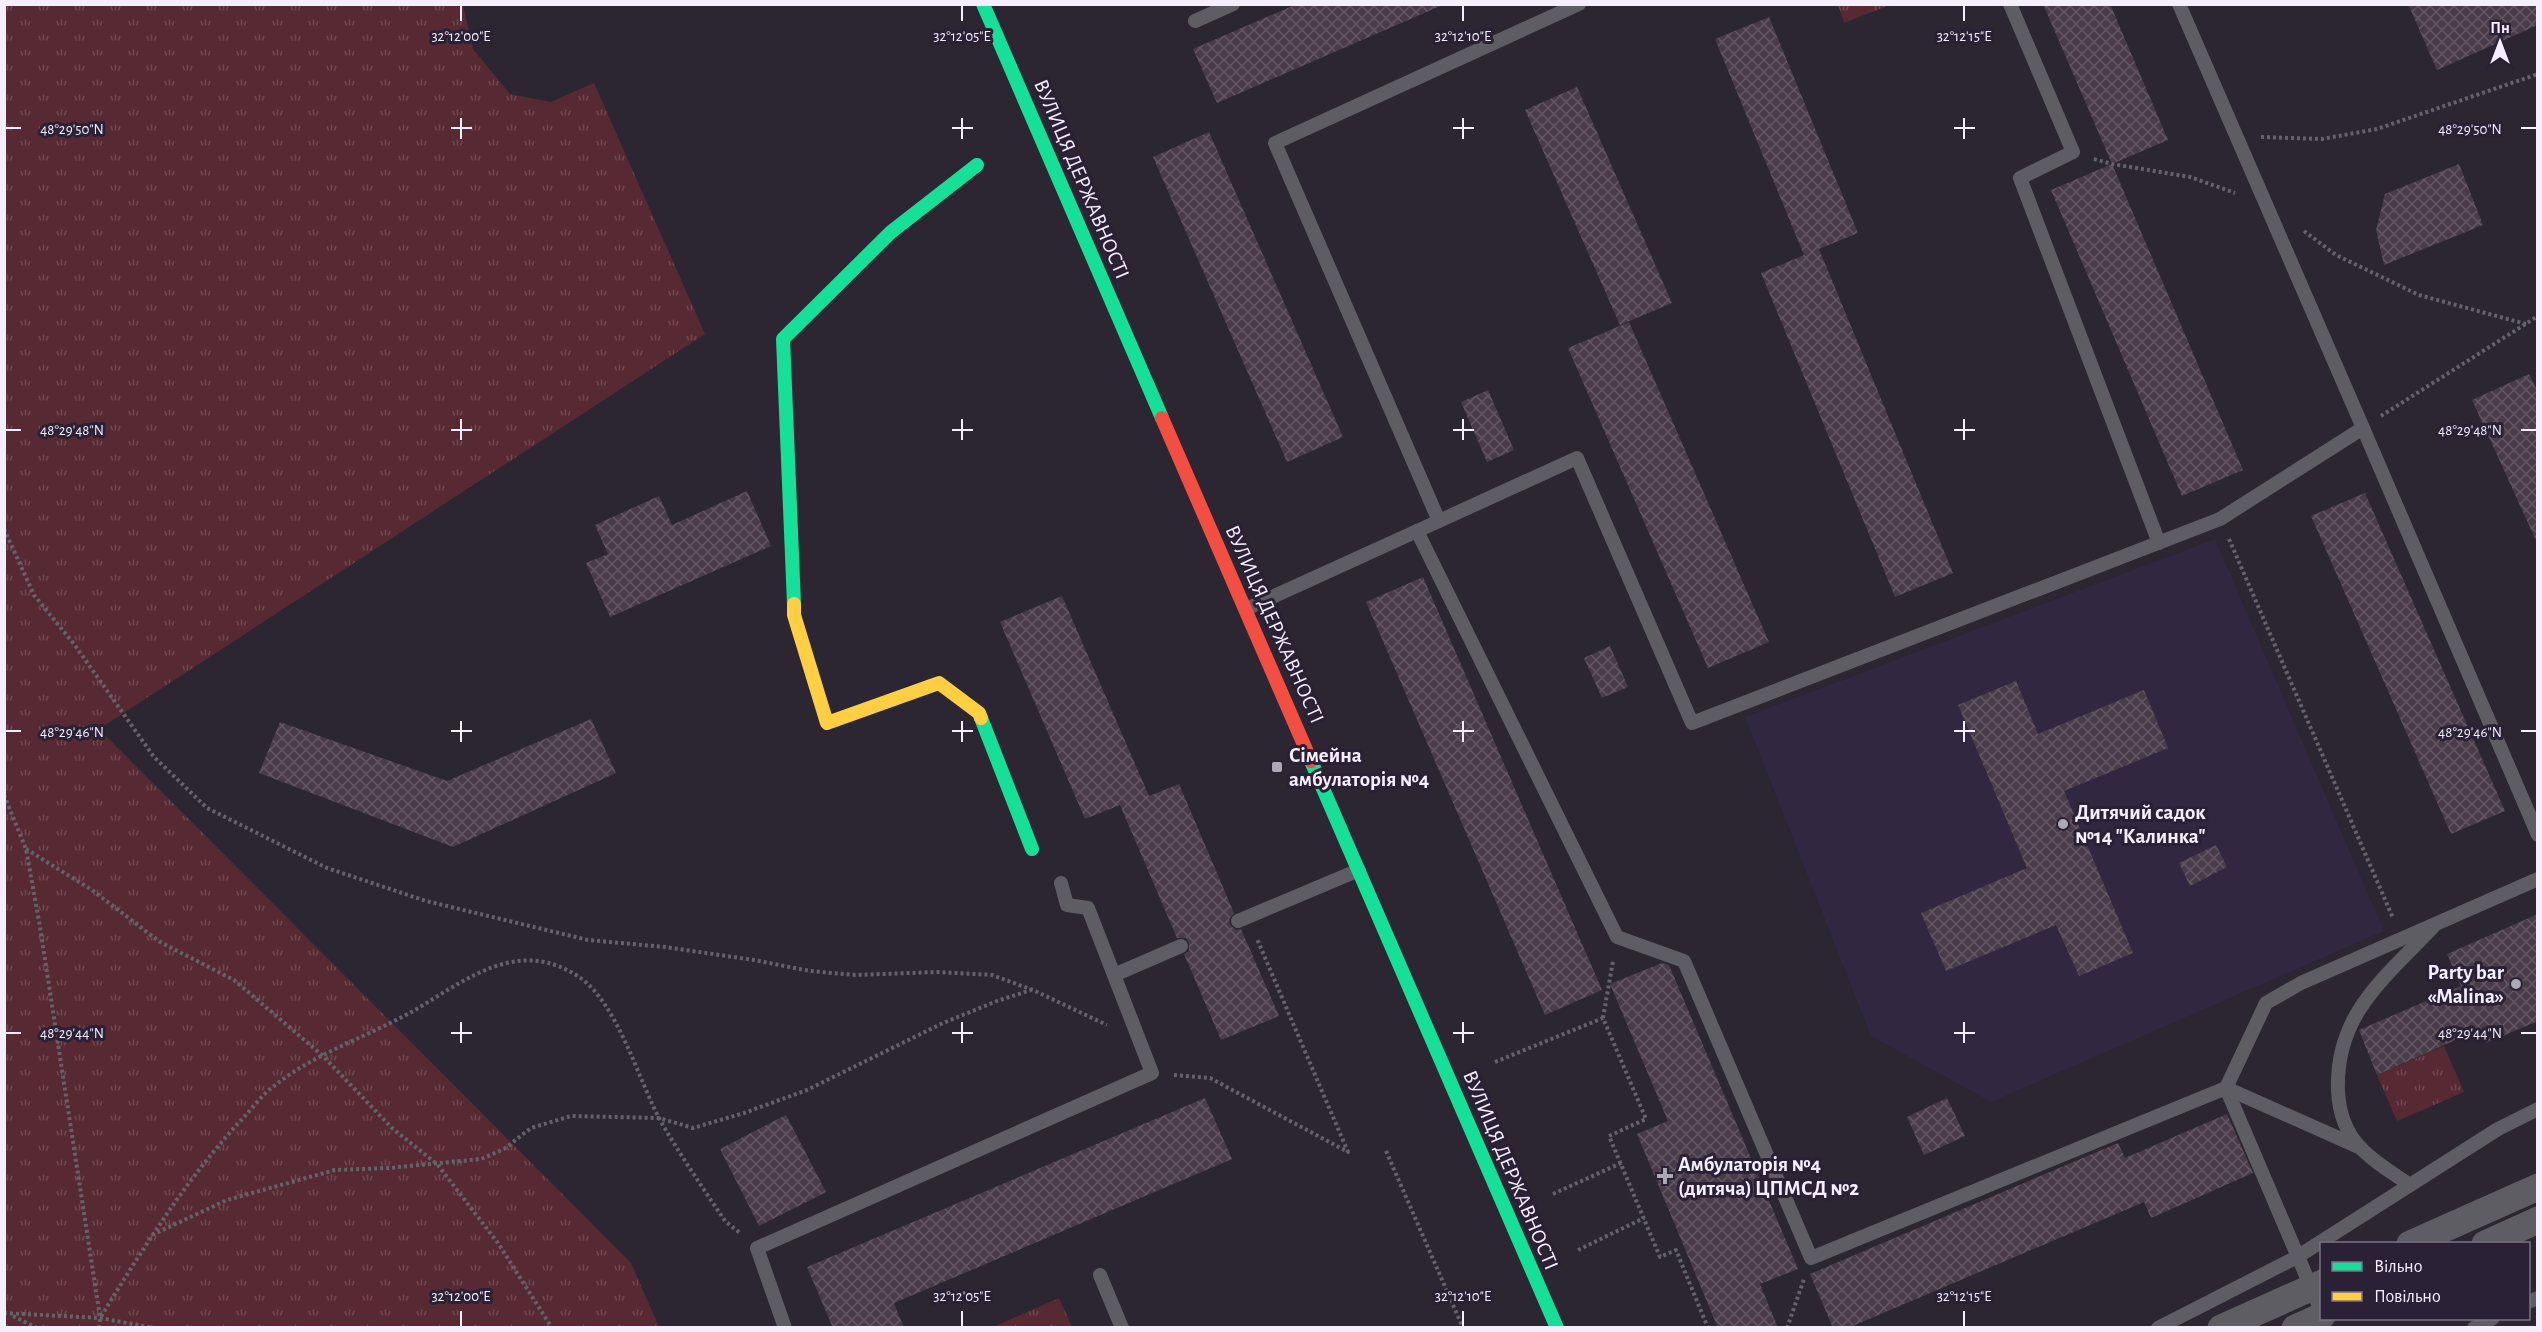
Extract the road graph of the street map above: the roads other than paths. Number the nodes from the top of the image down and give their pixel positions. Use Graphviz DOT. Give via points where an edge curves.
graph roads {
  1 [pos="983,4"];
  2 [pos="1233,4"];
  3 [pos="1579,4"];
  4 [pos="2010,4"];
  5 [pos="2179,4"];
  6 [pos="1195,21"];
  7 [pos="977,165"];
  8 [pos="2363,428"];
  9 [pos="1439,521"];
  10 [pos="1417,531"];
  11 [pos="2159,543"];
  12 [pos="1246,609"];
  13 [pos="2538,835"];
  14 [pos="1032,849"];
  15 [pos="1359,870"];
  16 [pos="2538,879"];
  17 [pos="1061,883"];
  18 [pos="1243,919"];
  19 [pos="2439,921"];
  20 [pos="1181,946"];
  21 [pos="1114,975"];
  22 [pos="2226,1089"];
  23 [pos="2538,1109"];
  24 [pos="2362,1148"];
  25 [pos="2410,1185"];
  26 [pos="2538,1187"];
  27 [pos="2538,1220"];
  28 [pos="2320,1242"];
  29 [pos="2321,1242"];
  30 [pos="2414,1242"];
  31 [pos="2489,1242"];
  32 [pos="2297,1257"];
  33 [pos="1100,1275"];
  34 [pos="2316,1285"];
  35 [pos="2320,1306"];
  36 [pos="2320,1317"];
  37 [pos="2489,1320"];
  38 [pos="785,1328"];
  39 [pos="1122,1328"];
  40 [pos="1557,1328"];
  41 [pos="2158,1328"];
  42 [pos="2221,1328"];
  43 [pos="2295,1328"];
  44 [pos="2474,1328"];
  1 -- 12 [label="street, ВУЛИЦЯ ДЕРЖАВНОСТІ"];
  2 -- 6 [label="lane"];
  3 -- 9 [label="lane" via="1275,143"];
  4 -- 11 [label="lane" via="2073,152 2020,178"];
  5 -- 8 [label="lane"];
  7 -- 14 [label="street" via="891,232 783,339 794,615 827,723 939,683 979,713"];
  8 -- 11 [label="lane" via="2220,519"];
  8 -- 13 [label="lane"];
  9 -- 10 [label="lane"];
  9 -- 11 [label="lane" via="1577,458 1692,723"];
  10 -- 12 [label="lane"];
  10 -- 22 [label="lane" via="1617,937 1684,961 1812,1258"];
  12 -- 15 [label="street, ВУЛИЦЯ ДЕРЖАВНОСТІ"];
  15 -- 18 [label="lane"];
  15 -- 40 [label="street, ВУЛИЦЯ ДЕРЖАВНОСТІ"];
  16 -- 19 [label="lane"];
  17 -- 21 [label="lane" via="1067,904 1088,908"];
  19 -- 22 [label="lane" via="2301,983 2266,1003"];
  19 -- 24 [label="lane" via="2366,997 2348,1027 2337,1066 2339,1112"];
  20 -- 21 [label="lane"];
  21 -- 38 [label="lane" via="1152,1073 757,1248"];
  22 -- 24 [label="lane"];
  22 -- 32 [label="lane"];
  23 -- 25 [label="lane" via="2498,1129"];
  24 -- 25 [label="lane"];
  25 -- 29 [label="lane"];
  26 -- 30 [label="street"];
  27 -- 31 [label="street"];
  28 -- 32 [label="lane"];
  32 -- 34 [label="lane"];
  32 -- 41 [label="lane"];
  33 -- 39 [label="lane"];
  34 -- 35 [label="lane"];
  34 -- 42 [label="street"];
  36 -- 43 [label="street"];
  37 -- 44 [label="lane"];
}
